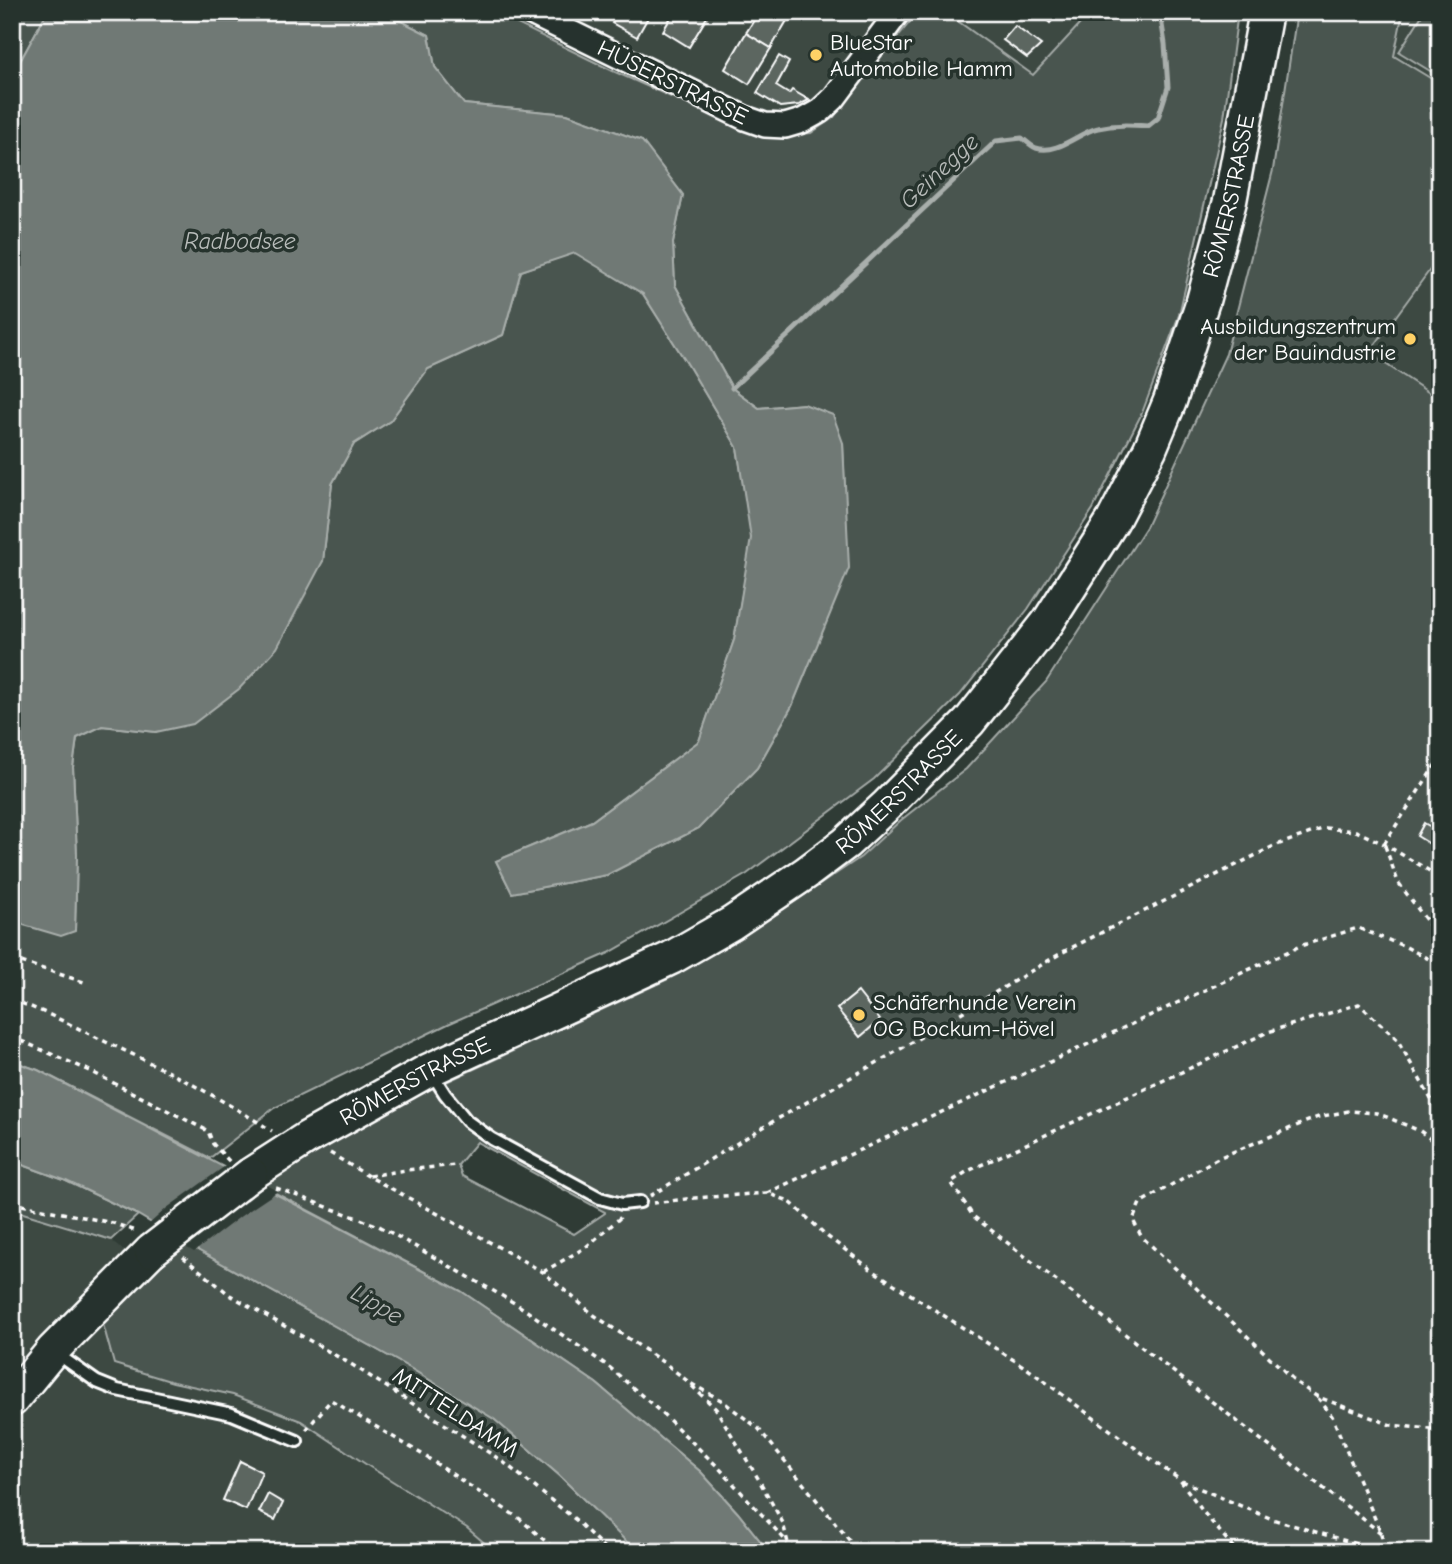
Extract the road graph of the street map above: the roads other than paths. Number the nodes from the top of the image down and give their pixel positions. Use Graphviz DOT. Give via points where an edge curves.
graph roads {
  1 [pos="529,12"];
  2 [pos="898,12"];
  3 [pos="1266,12"];
  4 [pos="429,1070"];
  5 [pos="640,1202"];
  6 [pos="53,1350"];
  7 [pos="12,1400"];
  8 [pos="297,1441"];
  1 -- 2 [label="street, HÜSERSTRASSE" via="745,118 785,125 811,118 834,98"];
  3 -- 4 [label="main road, RÖMERSTRASSE" via="1230,201 1170,401 1113,520 1017,663 969,722 887,805 806,873 671,958"];
  4 -- 5 [label="lane" via="467,1121 492,1139 600,1198 622,1205"];
  4 -- 6 [label="main road, RÖMERSTRASSE, bridge" via="301,1142 240,1167"];
  6 -- 7 [label="main road, RÖMERSTRASSE"];
  6 -- 8 [label="lane" via="97,1382 117,1390 232,1413"];
}
